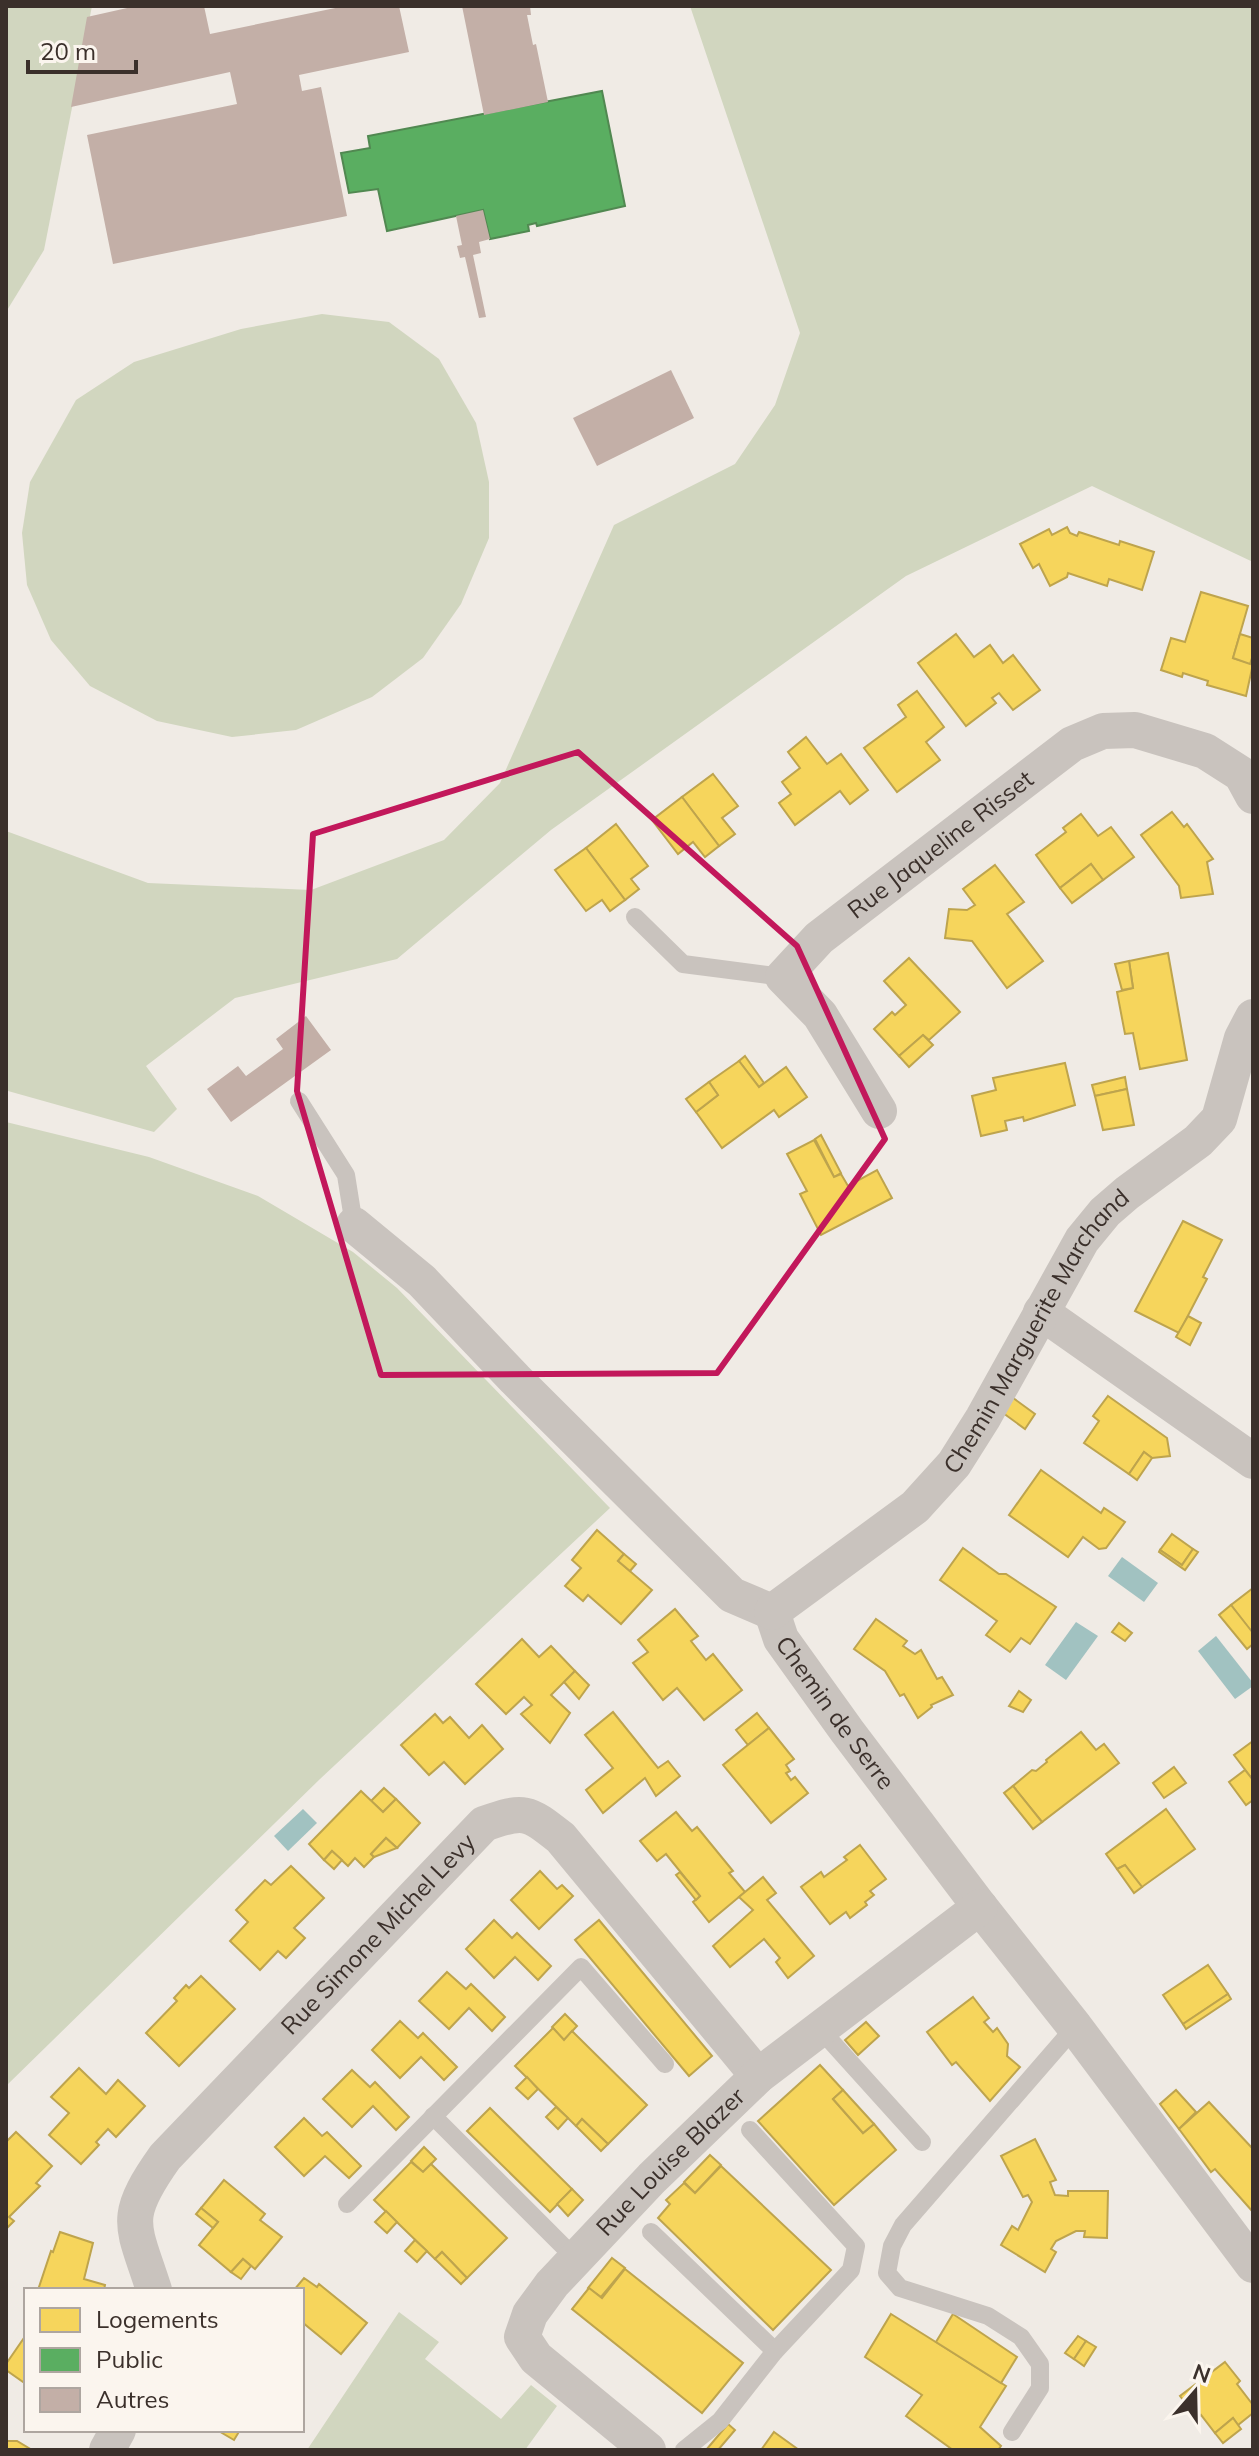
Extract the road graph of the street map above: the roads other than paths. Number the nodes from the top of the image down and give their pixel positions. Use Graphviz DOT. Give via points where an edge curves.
graph roads {
  1 [pos="1253,796"];
  2 [pos="635,917"];
  3 [pos="783,977"];
  4 [pos="1253,1017"];
  5 [pos="299,1101"];
  6 [pos="879,1111"];
  7 [pos="354,1225"];
  8 [pos="1041,1312"];
  9 [pos="1253,1461"];
  10 [pos="772,1612"];
  11 [pos="980,1907"];
  12 [pos="1075,2027"];
  13 [pos="820,2029"];
  14 [pos="665,2064"];
  15 [pos="758,2076"];
  16 [pos="433,2116"];
  17 [pos="750,2130"];
  18 [pos="922,2142"];
  19 [pos="347,2204"];
  20 [pos="651,2232"];
  21 [pos="576,2259"];
  22 [pos="1253,2265"];
  23 [pos="153,2288"];
  24 [pos="775,2351"];
  25 [pos="117,2432"];
  26 [pos="1012,2432"];
  27 [pos="107,2450"];
  28 [pos="648,2450"];
  29 [pos="684,2450"];
  1 -- 3 [label="street, Rue Jaqueline Risset" via="1241,774 1205,751 1135,730 1103,731 1072,744 832,928"];
  2 -- 3 [label="lane" via="683,964"];
  3 -- 6 [label="street" via="820,1015"];
  4 -- 8 [label="street, Chemin Marguerite Marchand" via="1219,1119 1105,1212 1082,1240"];
  5 -- 7 [label="lane" via="346,1175"];
  7 -- 10 [label="street, Chemin de Serre" via="422,1281 732,1595"];
  8 -- 9 [label="street"];
  8 -- 10 [label="street, Chemin Marguerite Marchand" via="954,1464 915,1507"];
  10 -- 11 [label="street, Chemin de Serre" via="781,1639"];
  11 -- 12 [label="street, Chemin de Serre"];
  11 -- 13 [label="street, Rue Louise Blazer"];
  12 -- 22 [label="street, Chemin de Serre"];
  12 -- 26 [label="lane" via="903,2225 887,2273 900,2288 988,2316 1021,2337 1040,2364 1040,2388"];
  13 -- 15 [label="street, Rue Louise Blazer"];
  13 -- 18 [label="lane"];
  14 -- 16 [label="lane" via="581,1967"];
  15 -- 21 [label="street, Rue Louise Blazer"];
  15 -- 23 [label="street, Rue Simone Michel Levy" via="561,1838 534,1817 509,1815 484,1824 165,2157 136,2204 134,2232"];
  16 -- 19 [label="lane"];
  16 -- 21 [label="lane"];
  17 -- 24 [label="lane" via="856,2246 851,2270"];
  20 -- 24 [label="lane"];
  21 -- 28 [label="street, Rue Louise Blazer" via="530,2314 522,2337 536,2358"];
  24 -- 29 [label="lane" via="720,2421"];
  25 -- 27 [label="street"];
}
